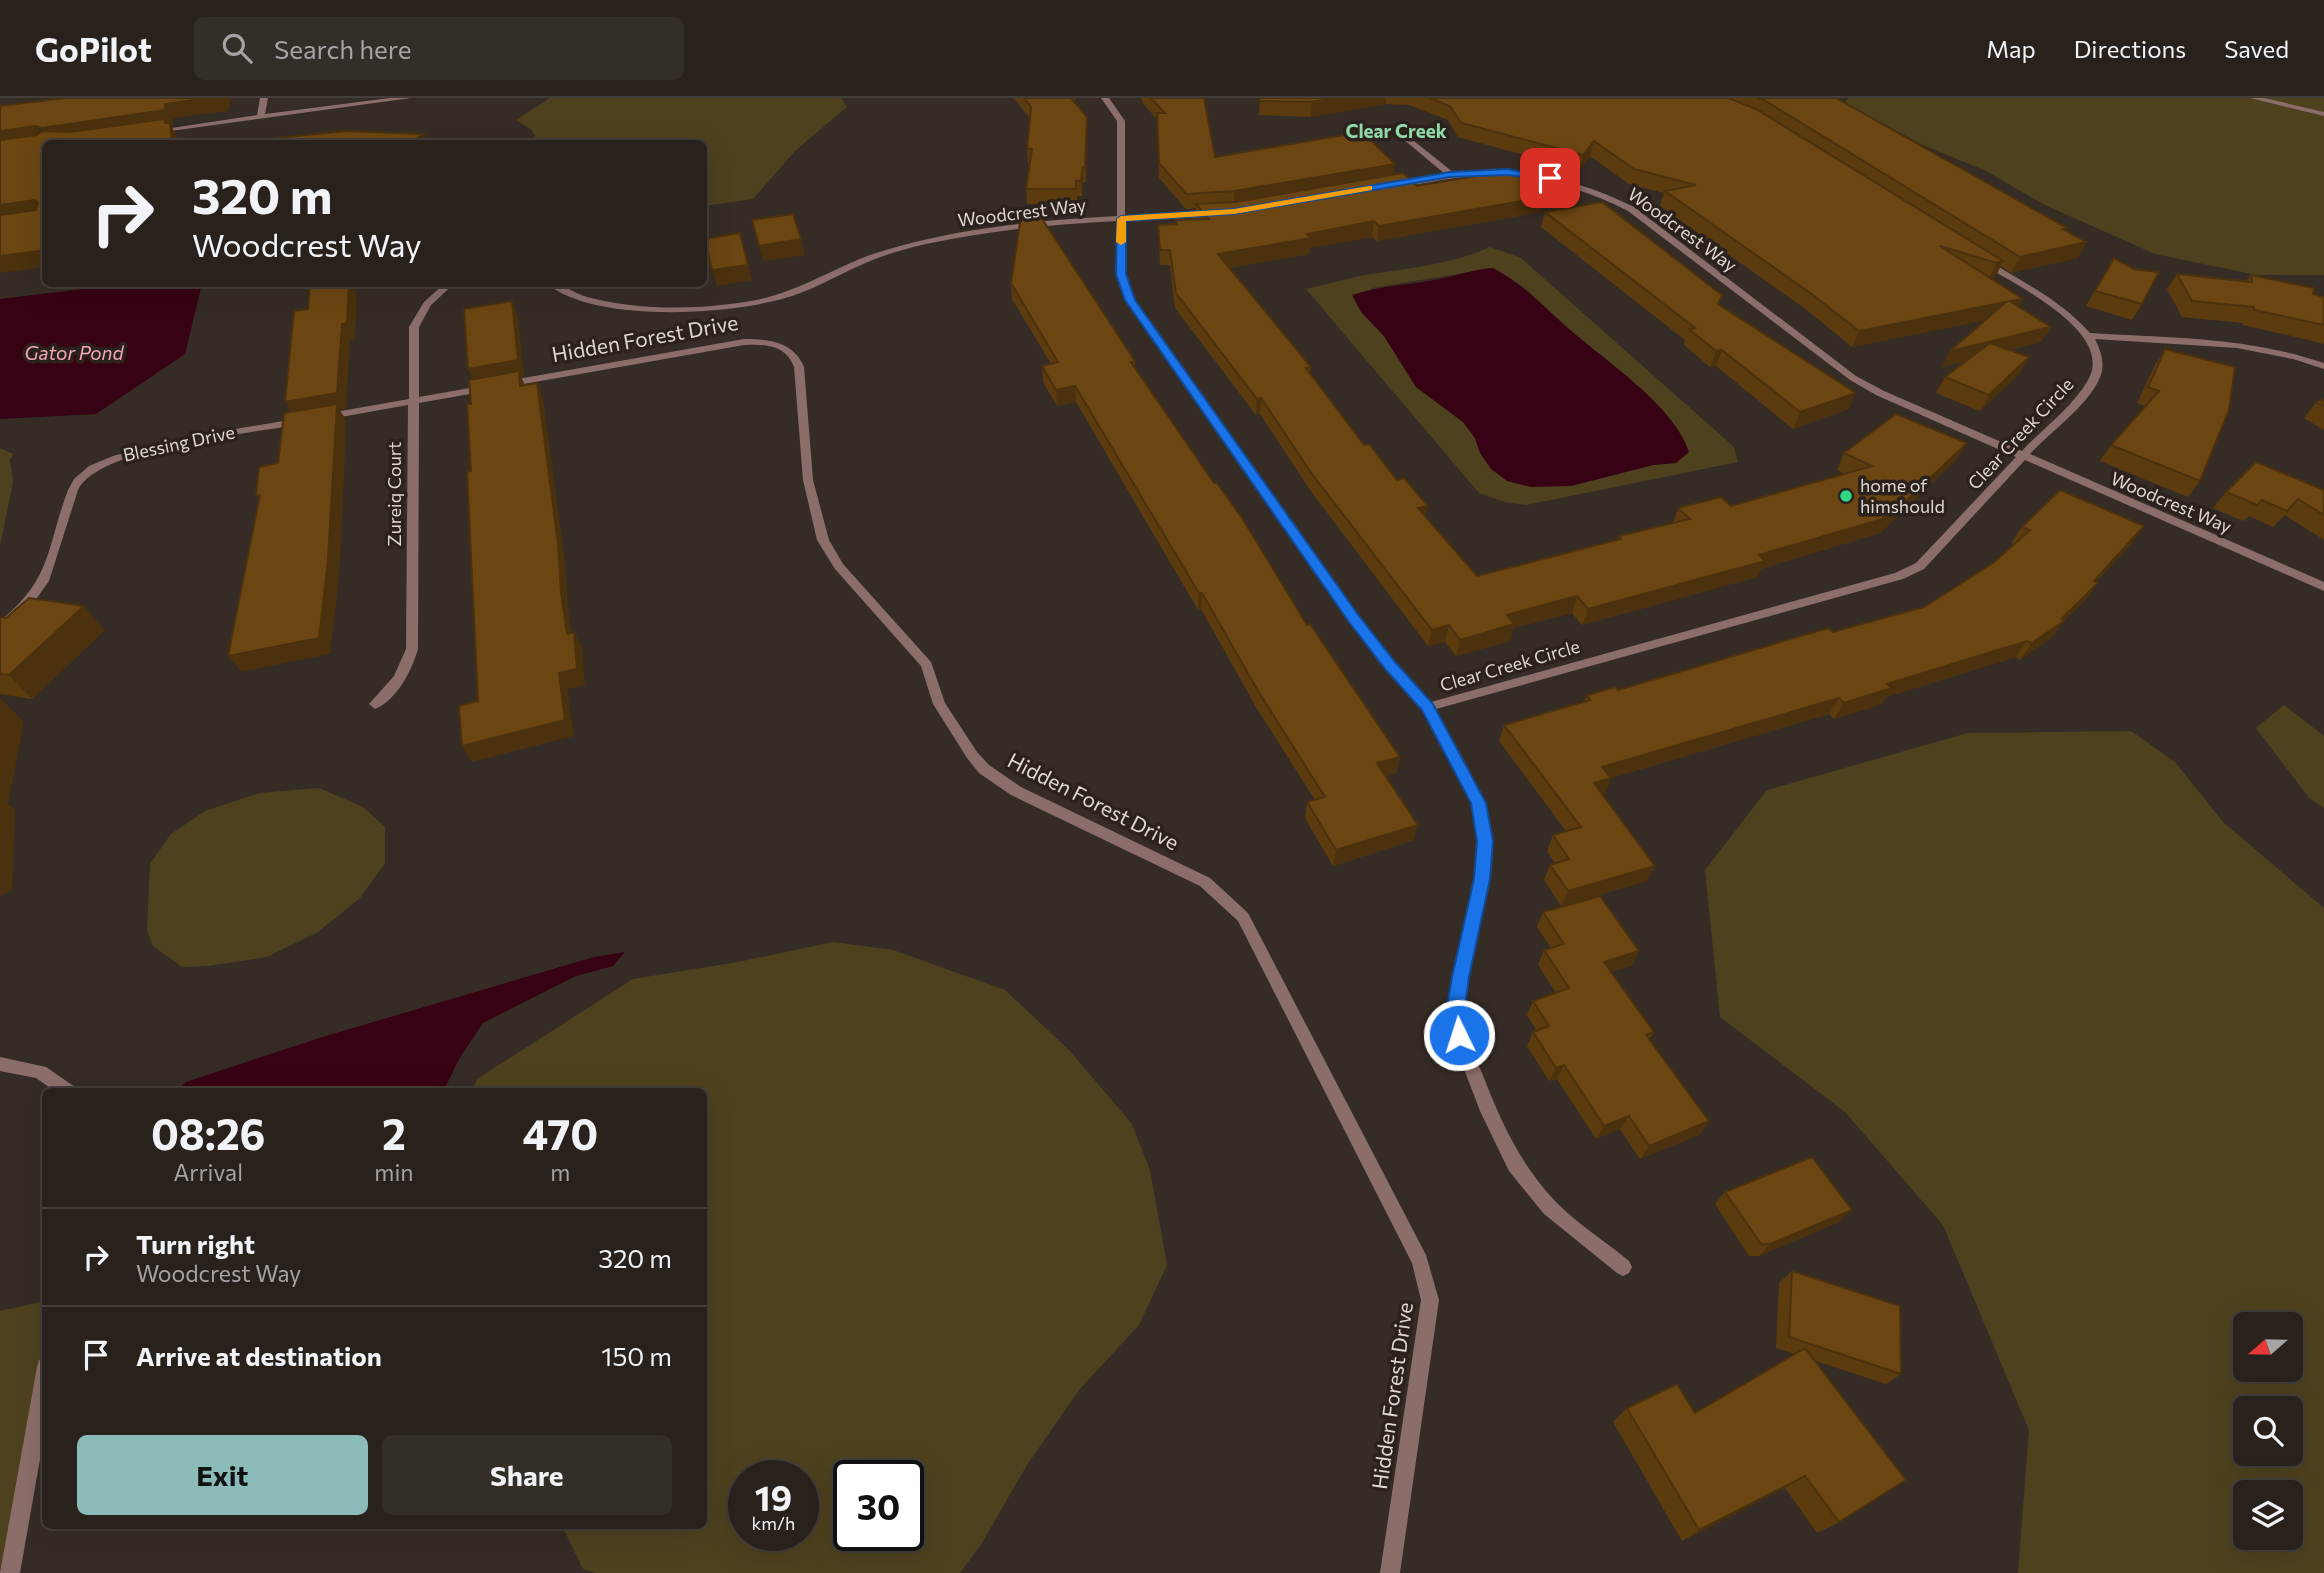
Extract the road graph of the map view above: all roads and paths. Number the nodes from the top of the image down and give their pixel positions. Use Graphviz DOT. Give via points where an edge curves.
graph roads {
  1 [pos="264,98"];
  2 [pos="407,98"];
  3 [pos="1105,98"];
  4 [pos="2254,98"];
  5 [pos="2324,114"];
  6 [pos="261,117"];
  7 [pos="1394,127"];
  8 [pos="153,131"];
  9 [pos="1450,174"];
  10 [pos="1382,186"];
  11 [pos="1222,213"];
  12 [pos="1121,219"];
  13 [pos="1973,256"];
  14 [pos="446,287"];
  15 [pos="558,287"];
  16 [pos="2088,336"];
  17 [pos="2324,366"];
  18 [pos="413,401"];
  19 [pos="2023,457"];
  20 [pos="2324,587"];
  21 [pos="0,627"];
  22 [pos="375,704"];
  23 [pos="1428,707"];
  24 [pos="0,1064"];
  25 [pos="63,1088"];
  26 [pos="1623,1267"];
  27 [pos="42,1390"];
  28 [pos="10,1573"];
  29 [pos="1390,1573"];
  1 -- 6 [label="street"];
  2 -- 6 [label="street"];
  3 -- 12 [label="street" via="1121,121"];
  4 -- 5 [label="street"];
  6 -- 8 [label="street"];
  7 -- 9 [label="street"];
  9 -- 10 [label="street, Woodcrest Way"];
  9 -- 19 [label="street, Woodcrest Way" via="1507,172 1550,178 1614,199 1853,378"];
  11 -- 12 [label="street, Woodcrest Way"];
  12 -- 15 [label="street, Woodcrest Way" via="1021,226 897,249 789,295 731,307 632,307 583,299"];
  12 -- 23 [label="street" via="1121,274 1130,300 1354,619"];
  13 -- 16 [label="street" via="2053,306"];
  14 -- 18 [label="street, Zureiq Court" via="427,304 414,327"];
  16 -- 17 [label="street" via="2216,343"];
  16 -- 19 [label="street, Clear Creek Circle" via="2098,367 2093,381"];
  18 -- 21 [label="street, Blessing Drive" via="144,449 100,464 74,489 41,589"];
  18 -- 22 [label="street, Zureiq Court" via="412,649 400,678"];
  18 -- 29 [label="street, Hidden Forest Drive" via="744,342 774,344 795,356 808,480 831,556 928,665 945,717 984,769 1033,800 1205,882 1242,917 1420,1261 1430,1300"];
  19 -- 20 [label="street, Woodcrest Way"];
  19 -- 23 [label="street, Clear Creek Circle" via="1920,566 1899,576"];
  23 -- 26 [label="street" via="1478,803 1485,841 1482,879 1455,1013 1459,1035 1515,1165 1550,1208"];
  24 -- 25 [label="street" via="40,1072"];
  27 -- 28 [label="street"];
}
